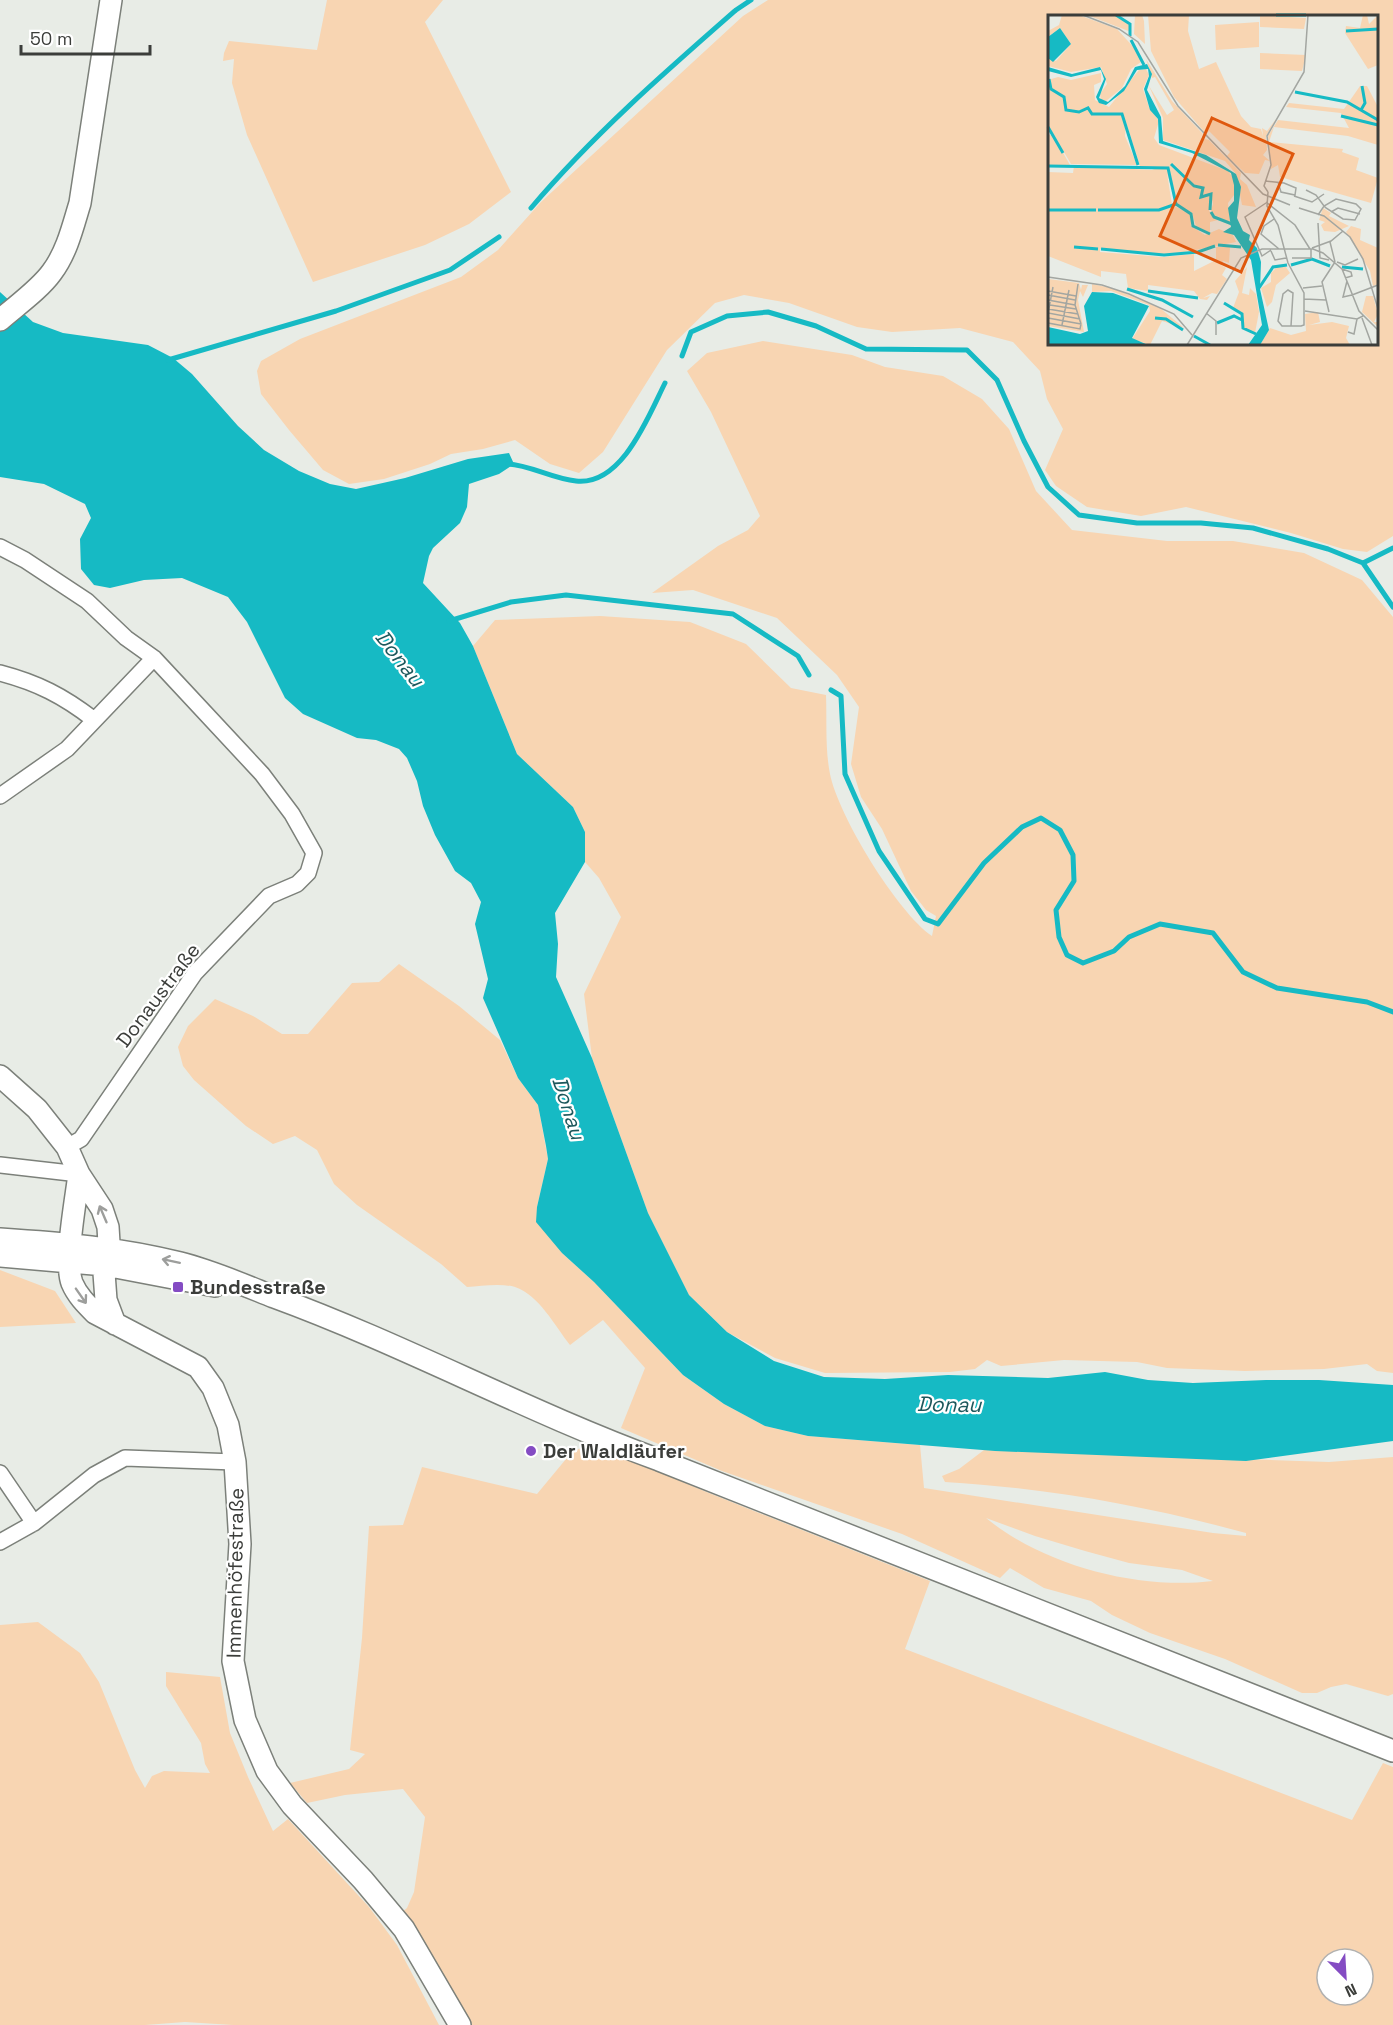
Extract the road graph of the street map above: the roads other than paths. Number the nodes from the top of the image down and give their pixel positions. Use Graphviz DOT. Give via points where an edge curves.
graph roads {
  1 [pos="111,0"];
  2 [pos="0,320"];
  3 [pos="0,547"];
  4 [pos="154,658"];
  5 [pos="0,674"];
  6 [pos="93,719"];
  7 [pos="0,796"];
  8 [pos="0,1076"];
  9 [pos="67,1147"];
  10 [pos="0,1165"];
  11 [pos="79,1174"];
  12 [pos="0,1239"];
  13 [pos="70,1253"];
  14 [pos="0,1256"];
  15 [pos="107,1258"];
  16 [pos="115,1324"];
  17 [pos="235,1462"];
  18 [pos="0,1473"];
  19 [pos="34,1522"];
  20 [pos="0,1542"];
  21 [pos="1393,1751"];
  22 [pos="460,2025"];
  1 -- 2 [label="street" via="72,233 51,274"];
  3 -- 4 [label="street, Donaustraße" via="87,601"];
  4 -- 6 [label="street"];
  4 -- 9 [label="street, Donaustraße" via="262,774 292,814 314,853 308,873 297,884 269,896 195,973 81,1139"];
  5 -- 6 [label="street" via="47,688"];
  6 -- 7 [label="street" via="67,749"];
  8 -- 9 [label="street" via="37,1109"];
  9 -- 11 [label="street"];
  10 -- 11 [label="street"];
  11 -- 13 [label="street"];
  15 -- 11 [label="street, one-way" via="108,1227 102,1209"];
  12 -- 13 [label="street"];
  13 -- 14 [label="street"];
  13 -- 15 [label="street"];
  13 -- 16 [label="street, Immenhöfestraße, one-way" via="72,1282 82,1299 95,1313"];
  15 -- 16 [label="street" via="106,1300"];
  15 -- 21 [label="street" via="183,1264 337,1320 602,1439"];
  16 -- 17 [label="street, Immenhöfestraße" via="198,1367 213,1388 228,1425"];
  17 -- 19 [label="street" via="125,1458 94,1475"];
  17 -- 22 [label="street, Immenhöfestraße" via="240,1544 233,1661 245,1720 267,1771 292,1805 404,1929"];
  18 -- 19 [label="street"];
  19 -- 20 [label="street"];
}
